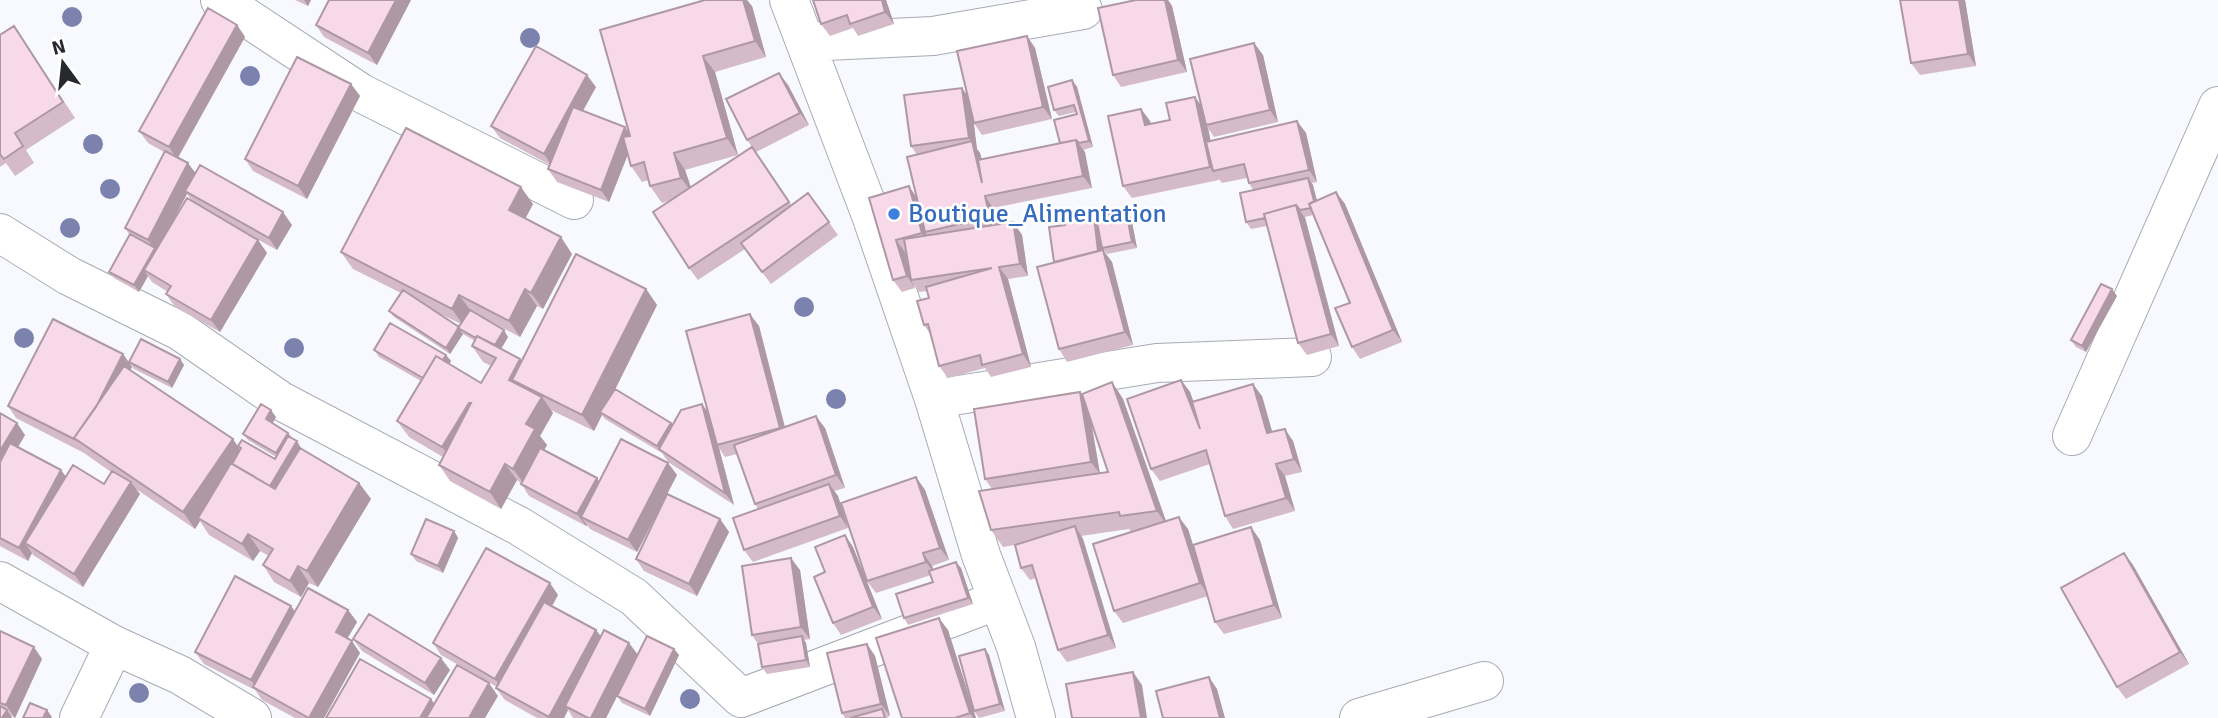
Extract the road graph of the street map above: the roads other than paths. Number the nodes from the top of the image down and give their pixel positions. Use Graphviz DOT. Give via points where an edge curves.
graph roads {
  1 [pos="220,0"];
  2 [pos="789,0"];
  3 [pos="1083,10"];
  4 [pos="806,42"];
  5 [pos="2218,106"];
  6 [pos="574,200"];
  7 [pos="0,233"];
  8 [pos="1312,357"];
  9 [pos="934,399"];
  10 [pos="2072,436"];
  11 [pos="0,581"];
  12 [pos="998,600"];
  13 [pos="114,645"];
  14 [pos="1484,681"];
  15 [pos="79,718"];
  16 [pos="252,718"];
  17 [pos="1036,718"];
  18 [pos="1359,718"];
  1 -- 6 [label="street" via="361,93"];
  2 -- 4 [label="street"];
  3 -- 4 [label="street" via="933,36"];
  4 -- 9 [label="street"];
  5 -- 10 [label="street"];
  7 -- 12 [label="street" via="69,276 180,331 281,401 519,526 622,590 741,698"];
  8 -- 9 [label="street" via="1157,363"];
  9 -- 12 [label="street"];
  11 -- 13 [label="street"];
  12 -- 17 [label="street"];
  13 -- 15 [label="street"];
  13 -- 16 [label="street" via="180,675"];
  14 -- 18 [label="street"];
}
